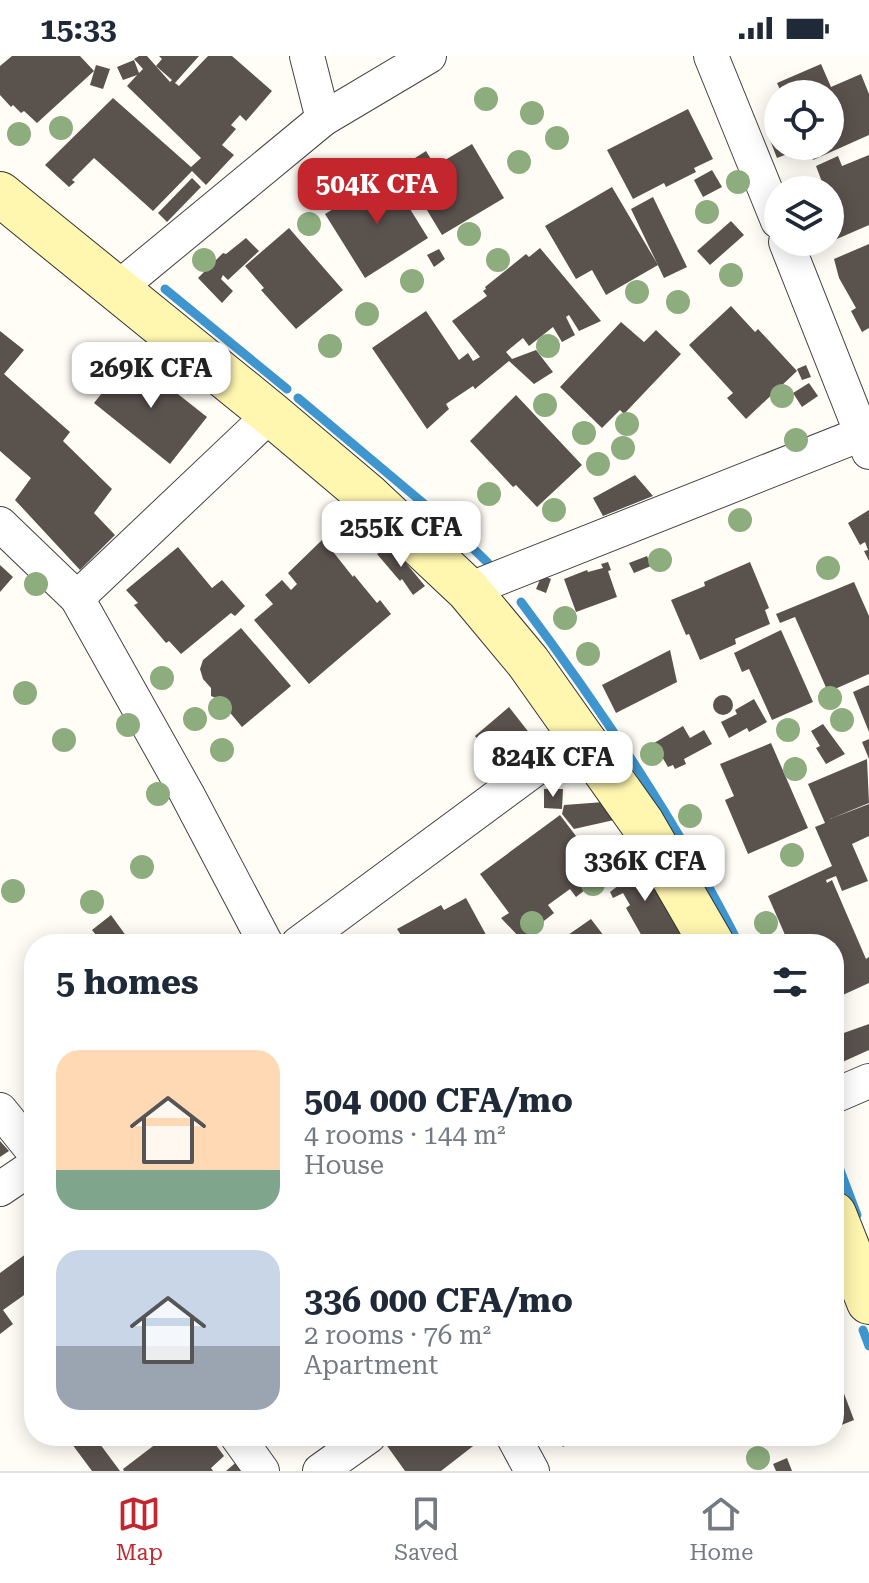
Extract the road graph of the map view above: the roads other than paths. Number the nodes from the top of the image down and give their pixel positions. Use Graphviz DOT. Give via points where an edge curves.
graph roads {
  1 [pos="307,56"];
  2 [pos="429,56"];
  3 [pos="711,56"];
  4 [pos="323,119"];
  5 [pos="764,187"];
  6 [pos="0,194"];
  7 [pos="792,256"];
  8 [pos="117,289"];
  9 [pos="271,414"];
  10 [pos="866,439"];
  11 [pos="0,524"];
  12 [pos="468,590"];
  13 [pos="77,598"];
  14 [pos="581,735"];
  15 [pos="261,934"];
  16 [pos="312,934"];
  17 [pos="706,934"];
  18 [pos="869,1081"];
  19 [pos="844,1092"];
  20 [pos="0,1110"];
  21 [pos="24,1140"];
  22 [pos="24,1173"];
  23 [pos="0,1189"];
  24 [pos="844,1239"];
  25 [pos="869,1302"];
  26 [pos="244,1446"];
  27 [pos="355,1446"];
  28 [pos="518,1446"];
  29 [pos="262,1471"];
  30 [pos="320,1471"];
  31 [pos="532,1471"];
  1 -- 4 [label="street"];
  2 -- 4 [label="street"];
  3 -- 5 [label="street"];
  4 -- 8 [label="street"];
  6 -- 8 [label="main road"];
  7 -- 10 [label="street"];
  8 -- 9 [label="main road"];
  9 -- 12 [label="main road"];
  9 -- 13 [label="street"];
  10 -- 12 [label="street"];
  11 -- 13 [label="street"];
  12 -- 14 [label="main road"];
  13 -- 15 [label="street"];
  14 -- 16 [label="street"];
  14 -- 17 [label="main road" via="642,823"];
  18 -- 19 [label="street"];
  20 -- 21 [label="street"];
  22 -- 23 [label="street"];
  24 -- 25 [label="main road"];
  26 -- 29 [label="street"];
  27 -- 30 [label="street"];
  28 -- 31 [label="street"];
}
